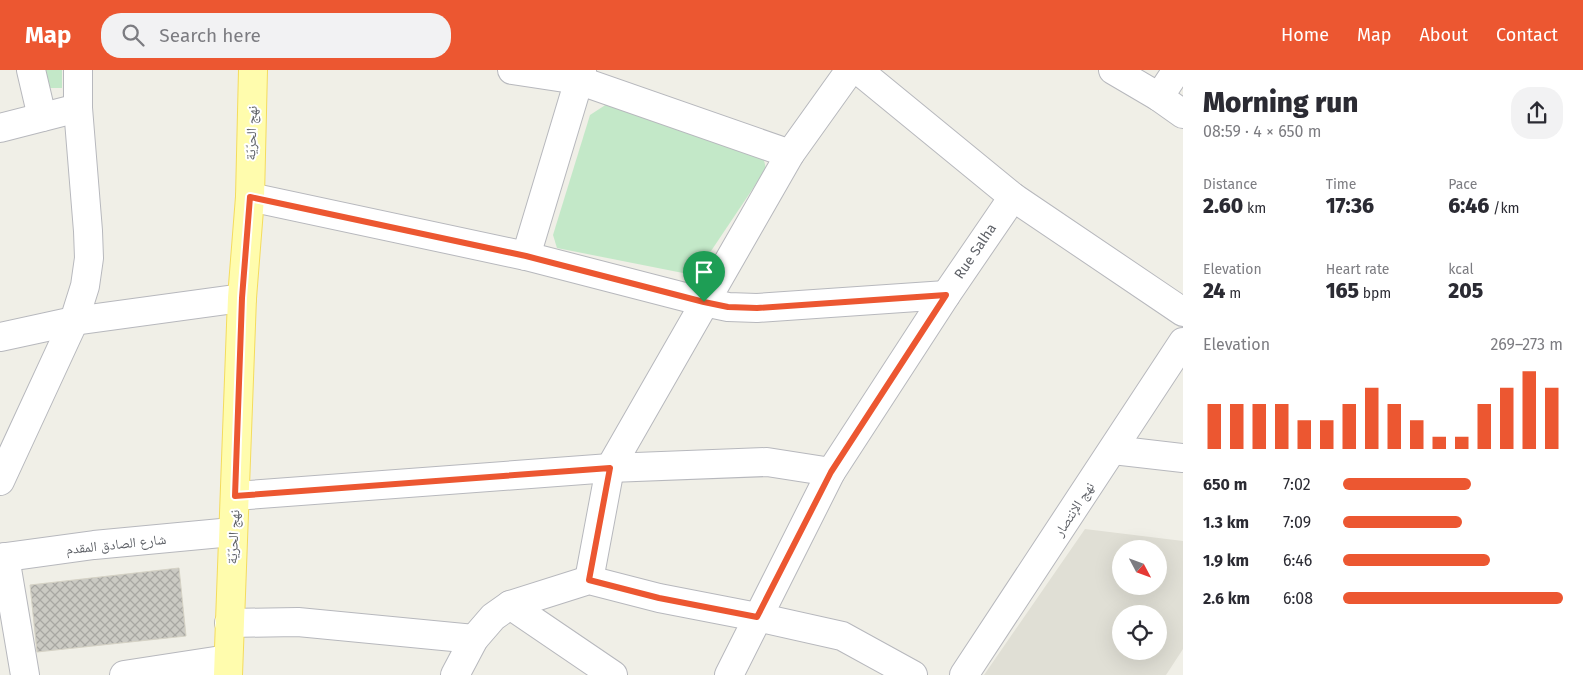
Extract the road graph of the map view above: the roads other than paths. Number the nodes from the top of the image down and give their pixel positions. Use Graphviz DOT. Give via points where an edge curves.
graph roads {
  1 [pos="31,70"];
  2 [pos="78,70"];
  3 [pos="253,70"];
  4 [pos="512,70"];
  5 [pos="850,70"];
  6 [pos="858,70"];
  7 [pos="1113,70"];
  8 [pos="1177,70"];
  9 [pos="580,75"];
  10 [pos="1159,97"];
  11 [pos="78,108"];
  12 [pos="1183,114"];
  13 [pos="42,117"];
  14 [pos="0,128"];
  15 [pos="790,154"];
  16 [pos="250,197"];
  17 [pos="1012,197"];
  18 [pos="526,256"];
  19 [pos="946,295"];
  20 [pos="242,298"];
  21 [pos="704,302"];
  22 [pos="1183,312"];
  23 [pos="74,321"];
  24 [pos="0,337"];
  25 [pos="1183,342"];
  26 [pos="1113,450"];
  27 [pos="1183,458"];
  28 [pos="610,468"];
  29 [pos="831,472"];
  30 [pos="0,481"];
  31 [pos="235,496"];
  32 [pos="232,532"];
  33 [pos="3,558"];
  34 [pos="589,580"];
  35 [pos="510,605"];
  36 [pos="757,617"];
  37 [pos="229,623"];
  38 [pos="474,639"];
  39 [pos="228,667"];
  40 [pos="25,675"];
  41 [pos="124,675"];
  42 [pos="455,675"];
  43 [pos="613,675"];
  44 [pos="729,675"];
  45 [pos="913,675"];
  46 [pos="964,675"];
  1 -- 13 [label="street"];
  2 -- 11 [label="street"];
  3 -- 16 [label="main road, نهج الحرّيّة"];
  4 -- 9 [label="street"];
  5 -- 15 [label="street"];
  6 -- 17 [label="street"];
  7 -- 10 [label="street"];
  8 -- 10 [label="street"];
  9 -- 15 [label="street"];
  9 -- 18 [label="street"];
  10 -- 12 [label="street"];
  11 -- 13 [label="street"];
  11 -- 23 [label="street" via="89,258 85,286"];
  13 -- 14 [label="street"];
  15 -- 21 [label="street"];
  16 -- 18 [label="street"];
  16 -- 20 [label="main road, نهج الحرّيّة"];
  17 -- 19 [label="street, Rue Salha"];
  17 -- 22 [label="street"];
  18 -- 21 [label="street"];
  19 -- 21 [label="street" via="757,308"];
  19 -- 29 [label="street, Rue Salha"];
  20 -- 23 [label="street"];
  20 -- 31 [label="main road, نهج الحرّيّة"];
  21 -- 28 [label="street"];
  23 -- 24 [label="street"];
  23 -- 30 [label="street"];
  25 -- 26 [label="street, نهج الإنتصار"];
  26 -- 27 [label="street"];
  26 -- 46 [label="street, نهج الإنتصار"];
  28 -- 29 [label="street" via="767,462"];
  28 -- 31 [label="street"];
  28 -- 34 [label="street"];
  29 -- 36 [label="street, Rue Salha"];
  31 -- 32 [label="main road, نهج الحرّيّة"];
  32 -- 33 [label="street, شارع الصادق المقدم" via="94,545"];
  32 -- 37 [label="main road, نهج الحرّيّة"];
  33 -- 40 [label="street"];
  34 -- 35 [label="street"];
  34 -- 36 [label="street" via="659,598"];
  35 -- 38 [label="street"];
  35 -- 43 [label="street"];
  36 -- 44 [label="street, Rue Salha"];
  36 -- 45 [label="street" via="842,636"];
  37 -- 38 [label="street" via="298,622"];
  37 -- 39 [label="main road, نهج الحرّيّة"];
  38 -- 42 [label="street"];
  39 -- 41 [label="street"];
}
